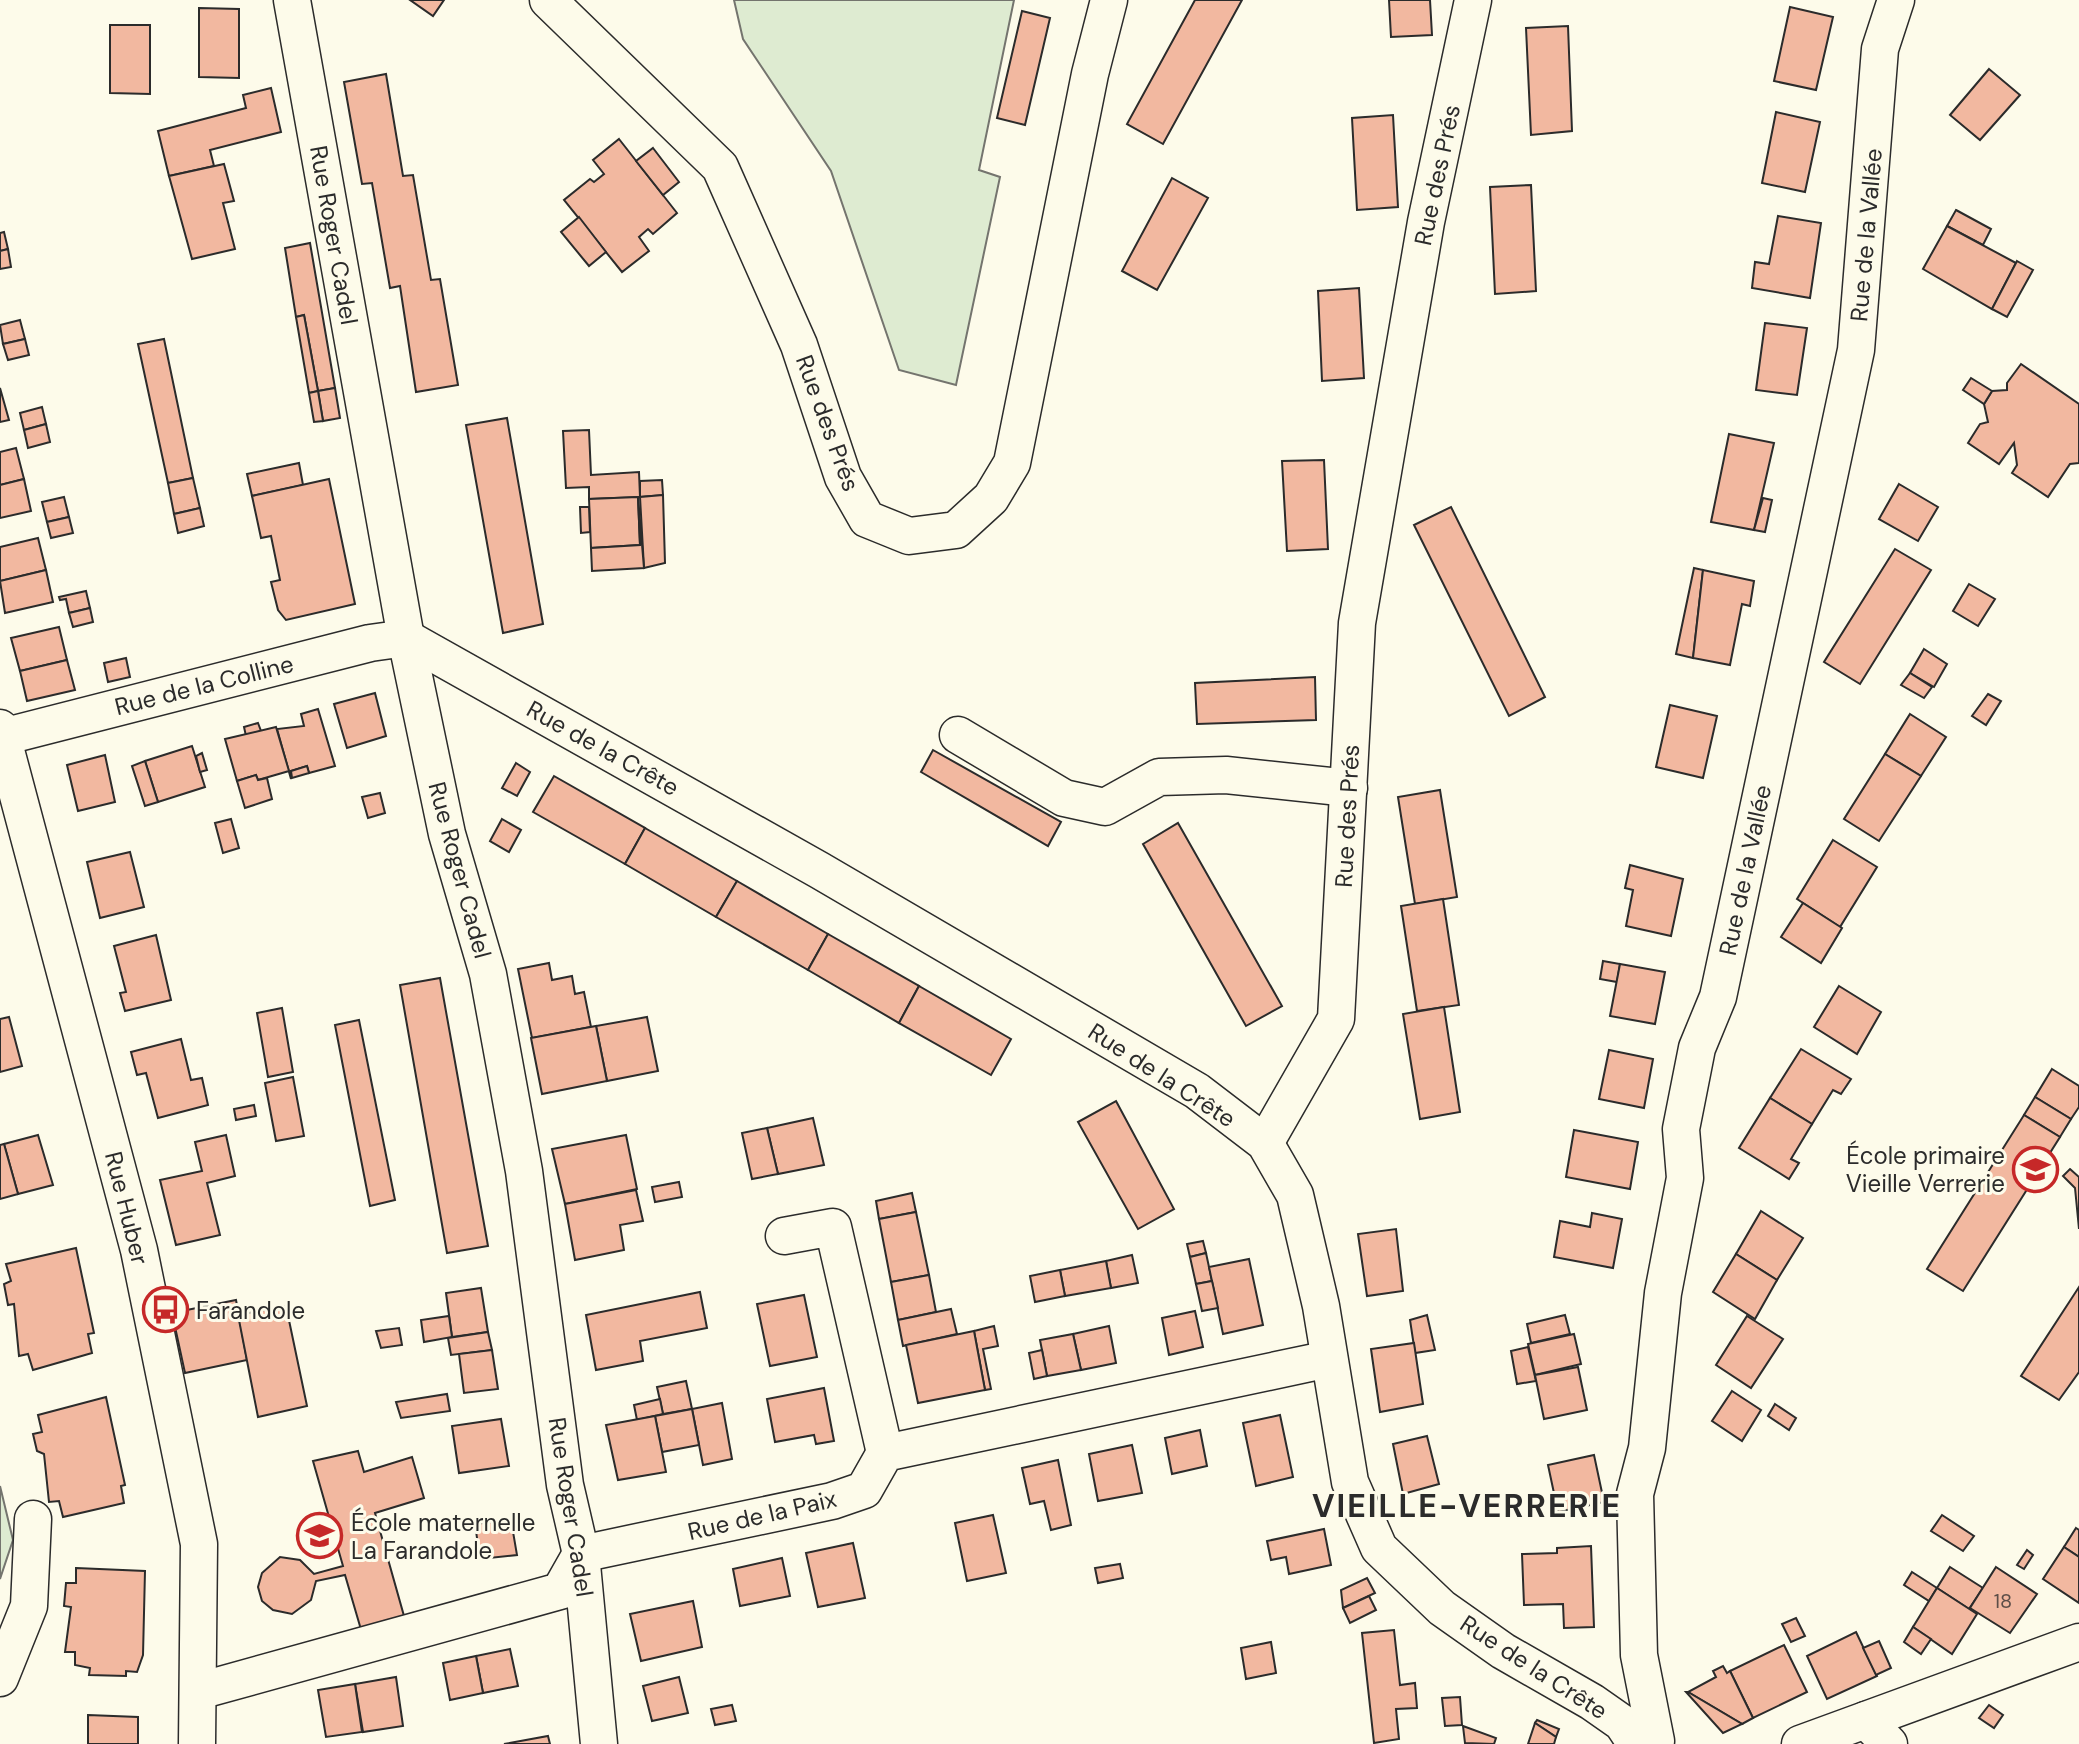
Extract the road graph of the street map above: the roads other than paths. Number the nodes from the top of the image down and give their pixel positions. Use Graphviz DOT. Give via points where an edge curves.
graph roads {
  1 [pos="292,0"];
  2 [pos="548,0"];
  3 [pos="1109,0"];
  4 [pos="1473,0"];
  5 [pos="1896,0"];
  6 [pos="406,638"];
  7 [pos="1,732"];
  8 [pos="958,735"];
  9 [pos="1349,788"];
  10 [pos="1265,1143"];
  11 [pos="784,1236"];
  12 [pos="1329,1359"];
  13 [pos="885,1453"];
  14 [pos="33,1519"];
  15 [pos="581,1554"];
  16 [pos="2079,1642"];
  17 [pos="0,1678"];
  18 [pos="199,1691"];
  19 [pos="1878,1732"];
  20 [pos="1655,1743"];
  21 [pos="197,1744"];
  22 [pos="599,1744"];
  23 [pos="1800,1744"];
  1 -- 6 [label="street, Rue Roger Cadel"];
  2 -- 3 [label="street, Rue des Prés" via="720,167 799,345 843,477 867,519 909,536 956,530 991,498 1012,463"];
  4 -- 9 [label="street, Rue des Prés" via="1426,222 1357,623"];
  5 -- 20 [label="street, Rue de la Vallée" via="1880,49 1856,350 1718,997 1697,1048 1681,1129 1685,1178 1663,1293 1647,1448 1635,1494 1639,1655"];
  6 -- 7 [label="street, Rue de la Colline"];
  6 -- 10 [label="street, Rue de la Crête" via="1197,1091"];
  6 -- 15 [label="street, Rue Roger Cadel" via="447,834 488,974 524,1171 565,1485"];
  7 -- 18 [label="street, Rue Huber" via="139,1250 174,1417 199,1544"];
  8 -- 9 [label="street" via="1064,798 1105,807 1159,777 1226,775"];
  9 -- 10 [label="street, Rue des Prés" via="1336,1019"];
  10 -- 12 [label="street, Rue de la Crête" via="1295,1195"];
  11 -- 13 [label="street" via="833,1227"];
  12 -- 13 [label="street"];
  12 -- 20 [label="street, Rue de la Crête" via="1350,1482 1379,1548 1442,1608"];
  13 -- 15 [label="street, Rue de la Paix" via="864,1490 832,1501"];
  14 -- 17 [label="street" via="29,1606"];
  15 -- 18 [label="street" via="560,1591"];
  15 -- 22 [label="street, Rue Roger Cadel"];
  16 -- 19 [label="street"];
  18 -- 21 [label="street, Rue Huber"];
  19 -- 23 [label="street"];
}
